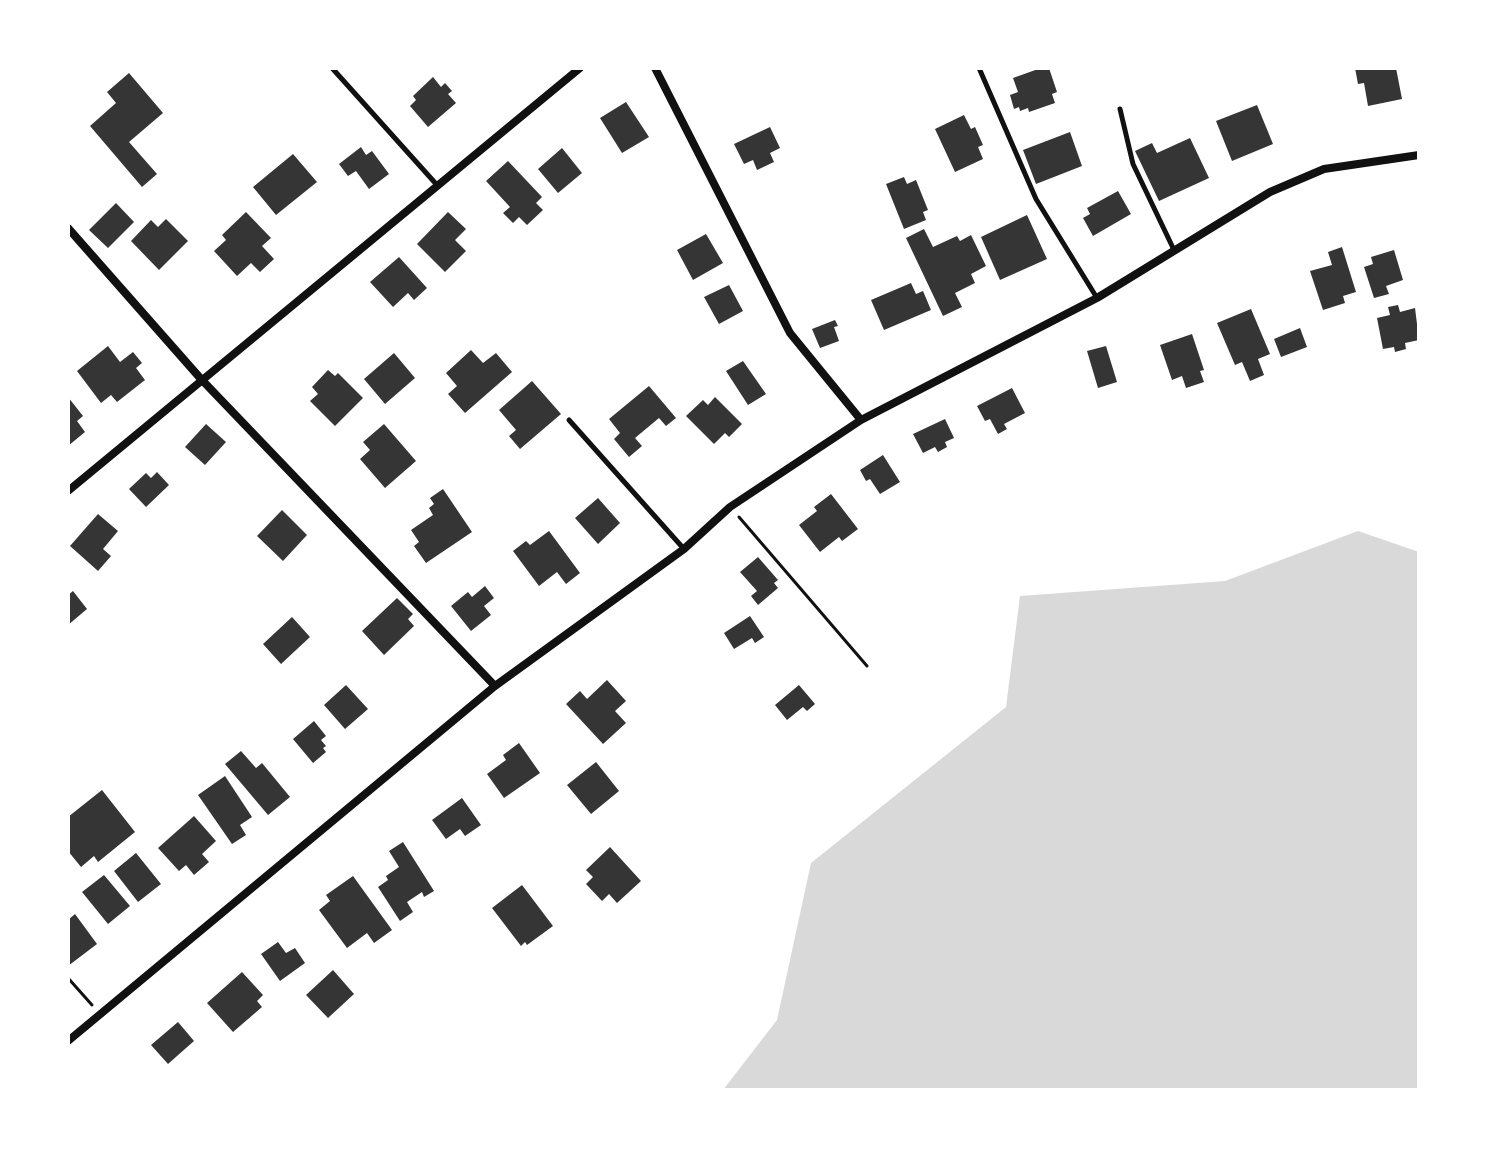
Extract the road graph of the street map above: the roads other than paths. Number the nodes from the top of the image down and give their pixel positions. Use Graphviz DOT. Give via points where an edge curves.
graph roads {
  1 [pos="332,68"];
  2 [pos="580,68"];
  3 [pos="655,68"];
  4 [pos="979,68"];
  5 [pos="1120,109"];
  6 [pos="1418,156"];
  7 [pos="437,185"];
  8 [pos="68,228"];
  9 [pos="1174,250"];
  10 [pos="1097,298"];
  11 [pos="201,379"];
  12 [pos="569,420"];
  13 [pos="861,420"];
  14 [pos="68,491"];
  15 [pos="684,549"];
  16 [pos="495,686"];
  17 [pos="68,1041"];
  1 -- 7 [label="lane"];
  2 -- 7 [label="street"];
  3 -- 13 [label="street" via="790,333"];
  4 -- 10 [label="lane" via="1036,199"];
  5 -- 9 [label="lane" via="1133,164"];
  6 -- 9 [label="street" via="1324,169 1270,192"];
  7 -- 11 [label="street"];
  8 -- 11 [label="street"];
  9 -- 10 [label="street"];
  10 -- 13 [label="street"];
  11 -- 14 [label="street"];
  11 -- 16 [label="street"];
  12 -- 15 [label="lane"];
  13 -- 15 [label="street" via="730,507"];
  15 -- 16 [label="street"];
  16 -- 17 [label="street"];
}
